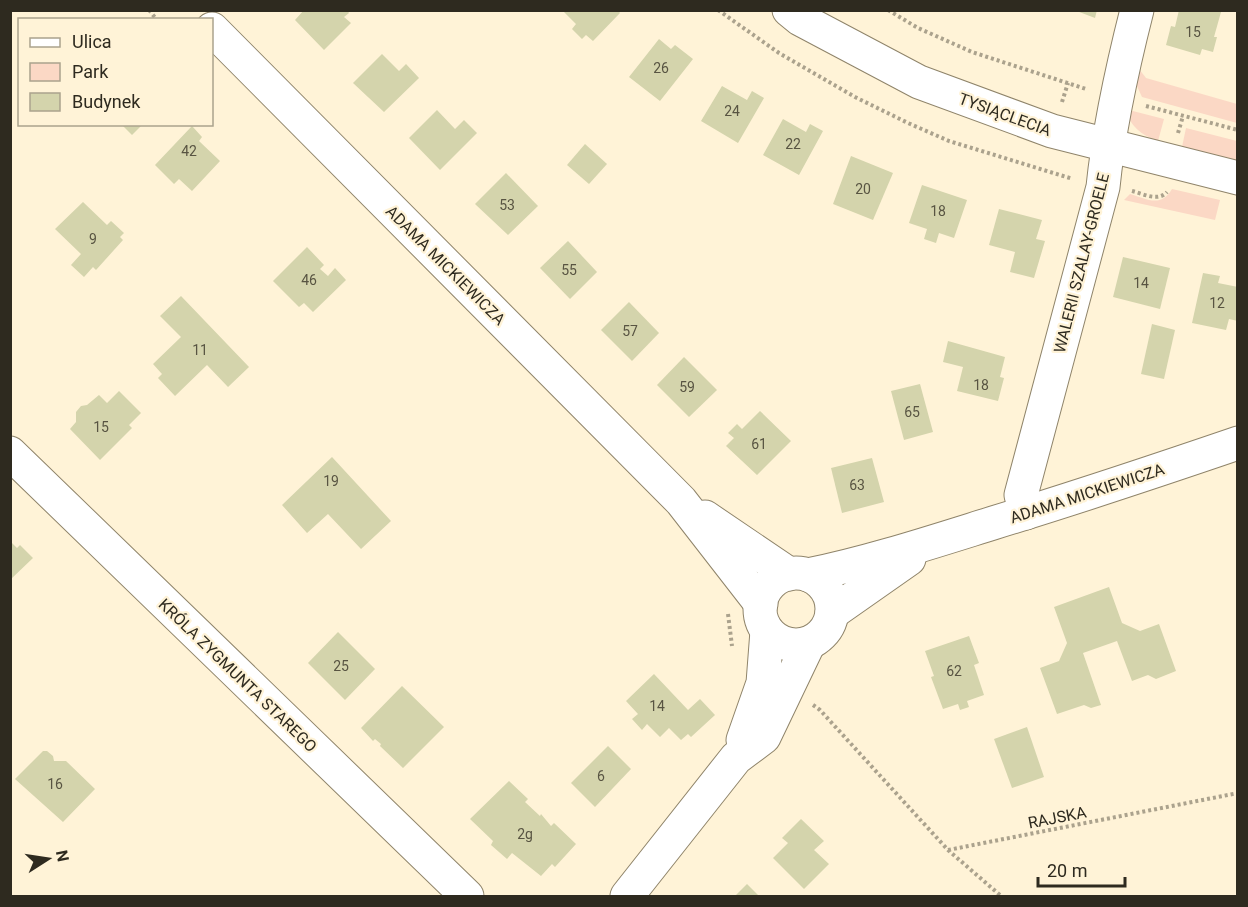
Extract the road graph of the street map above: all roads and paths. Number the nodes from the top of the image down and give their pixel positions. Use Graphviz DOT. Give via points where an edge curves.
graph roads {
  1 [pos="718,10"];
  2 [pos="789,10"];
  3 [pos="888,10"];
  4 [pos="1137,10"];
  5 [pos="213,30"];
  6 [pos="1116,98"];
  7 [pos="1238,130"];
  8 [pos="1107,145"];
  9 [pos="1238,178"];
  10 [pos="1080,181"];
  11 [pos="1169,186"];
  12 [pos="1125,189"];
  13 [pos="1238,443"];
  14 [pos="10,453"];
  15 [pos="681,501"];
  16 [pos="1026,513"];
  17 [pos="936,541"];
  18 [pos="799,575"];
  19 [pos="727,609"];
  20 [pos="832,613"];
  21 [pos="764,617"];
  22 [pos="809,643"];
  23 [pos="734,652"];
  24 [pos="807,700"];
  25 [pos="736,758"];
  26 [pos="1238,793"];
  27 [pos="948,850"];
  28 [pos="466,897"];
  29 [pos="627,897"];
  30 [pos="1000,897"];
  1 -- 10 [label="path" via="779,53 908,123 949,141"];
  2 -- 8 [label="street, TYSIĄCLECIA" via="919,82 1052,131"];
  3 -- 6 [label="path" via="972,52"];
  4 -- 6 [label="street, WALERII SZALAY-GROELE"];
  5 -- 15 [label="street, ADAMA MICKIEWICZA"];
  6 -- 7 [label="path"];
  6 -- 8 [label="street, WALERII SZALAY-GROELE"];
  8 -- 9 [label="street, TYSIĄCLECIA"];
  8 -- 16 [label="street, WALERII SZALAY-GROELE" via="1103,187 1021,495"];
  11 -- 12 [label="path" via="1164,196 1158,197"];
  13 -- 16 [label="street, ADAMA MICKIEWICZA"];
  14 -- 28 [label="street, KRÓLA ZYGMUNTA STAREGO"];
  15 -- 18 [label="street, ADAMA MICKIEWICZA"];
  15 -- 21 [label="street, ADAMA MICKIEWICZA"];
  16 -- 17 [label="street, ADAMA MICKIEWICZA"];
  17 -- 18 [label="street, ADAMA MICKIEWICZA" via="859,564"];
  17 -- 20 [label="street, ADAMA MICKIEWICZA"];
  18 -- 20 [label="street" via="816,579 828,592"];
  18 -- 21 [label="street" via="775,580 768,588"];
  19 -- 23 [label="path"];
  20 -- 22 [label="street" via="828,626"];
  21 -- 22 [label="street" via="778,640 787,644"];
  21 -- 25 [label="street" via="763,683"];
  22 -- 25 [label="street" via="764,737"];
  24 -- 27 [label="path"];
  25 -- 29 [label="street"];
  26 -- 27 [label="path, RAJSKA"];
  27 -- 30 [label="path"];
}
